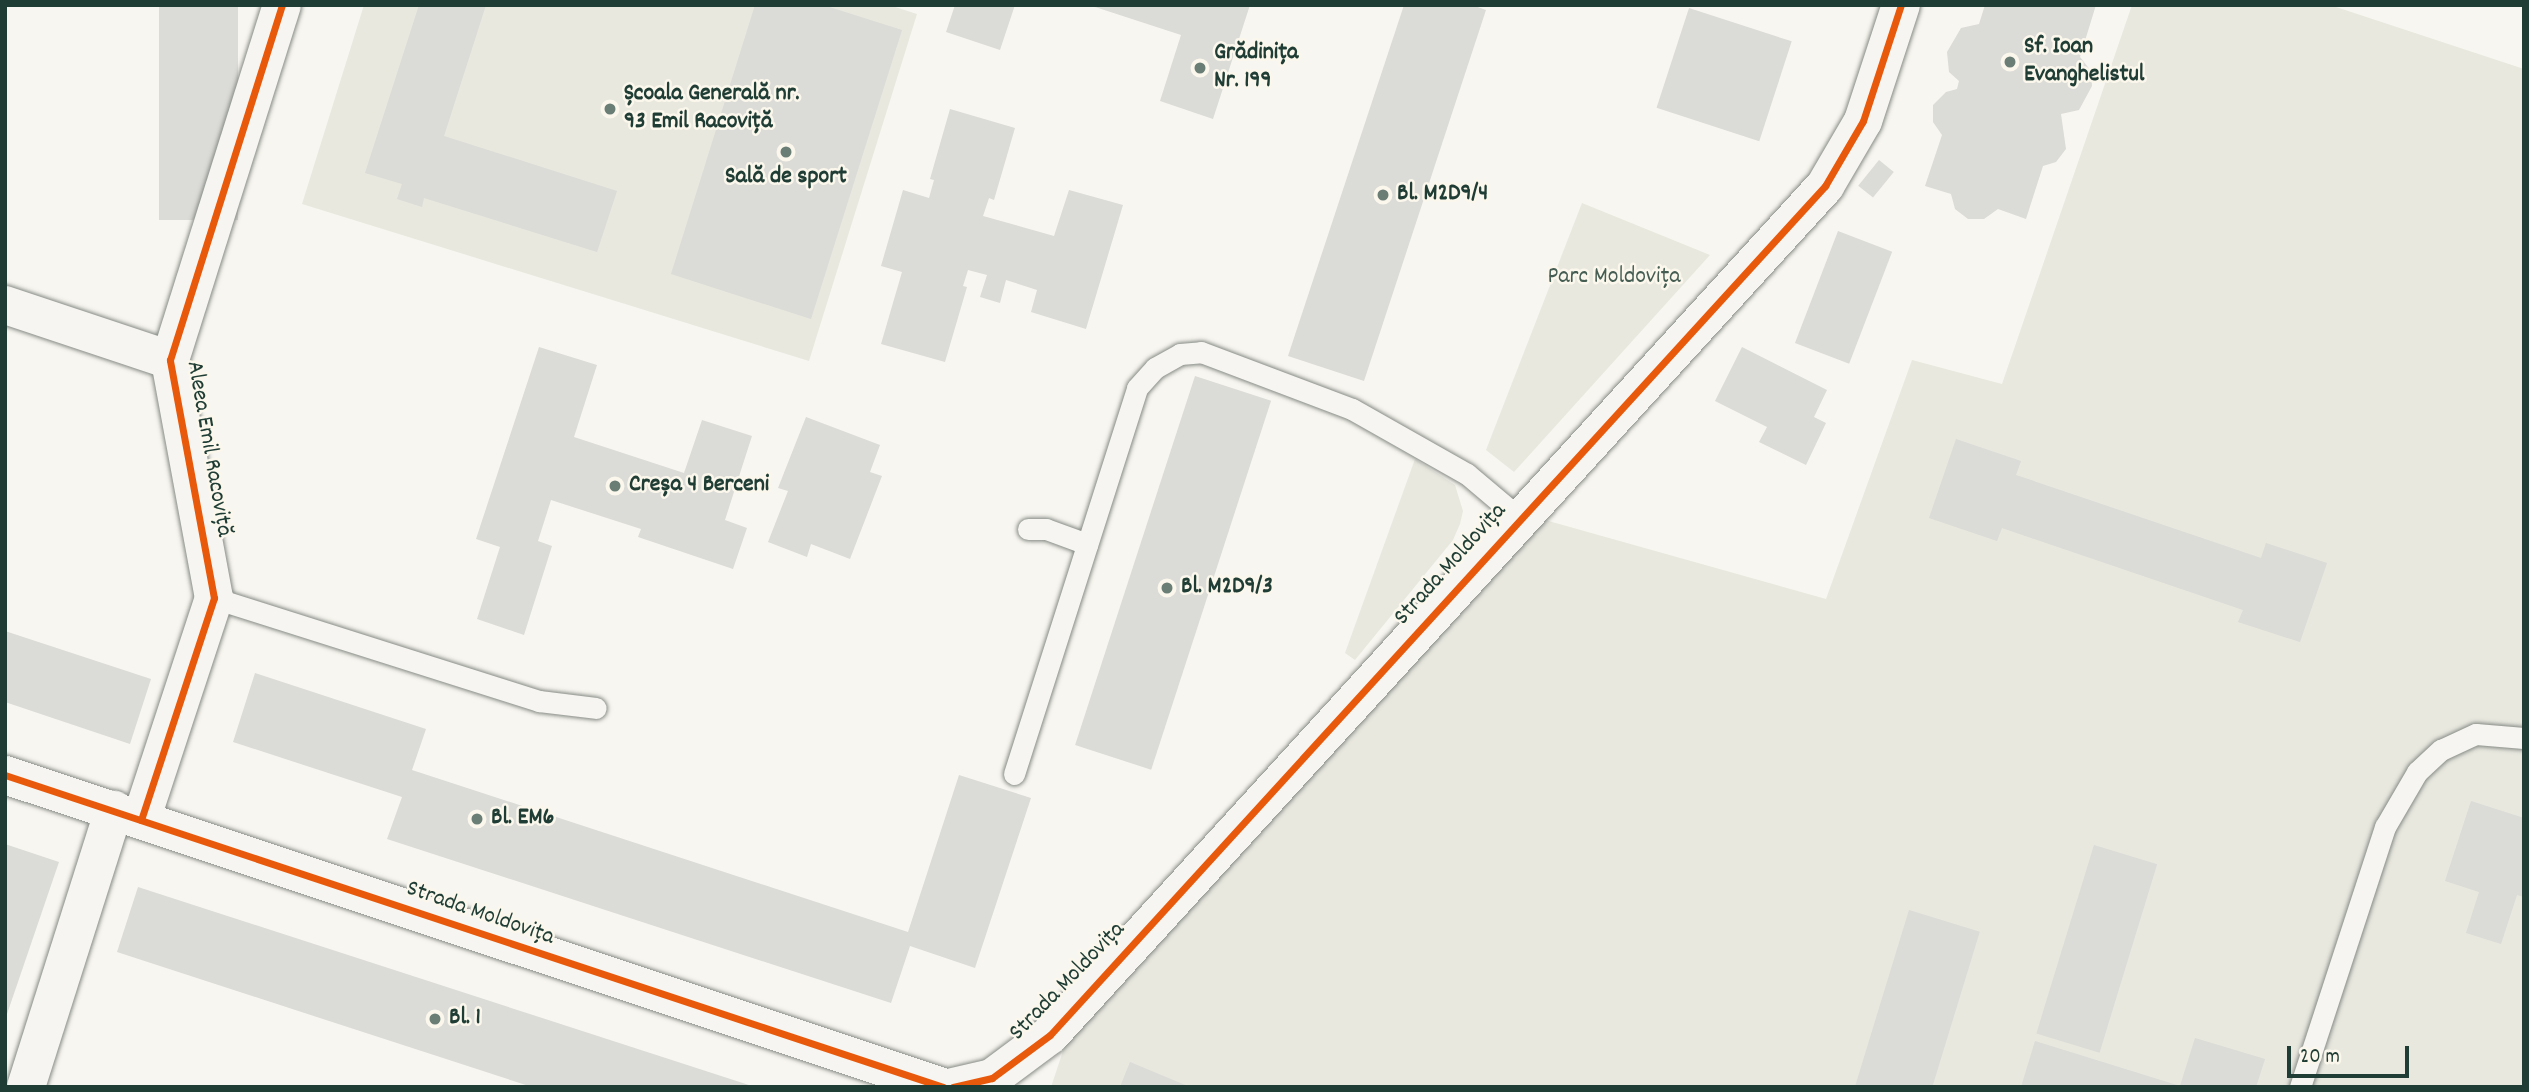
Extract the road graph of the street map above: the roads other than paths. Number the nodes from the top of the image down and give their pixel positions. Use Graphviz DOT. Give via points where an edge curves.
graph roads {
  1 [pos="282,5"];
  2 [pos="1901,5"];
  3 [pos="5,305"];
  4 [pos="170,360"];
  5 [pos="1520,518"];
  6 [pos="1028,529"];
  7 [pos="1087,544"];
  8 [pos="214,598"];
  9 [pos="596,708"];
  10 [pos="2524,738"];
  11 [pos="1013,774"];
  12 [pos="5,775"];
  13 [pos="127,815"];
  14 [pos="26,1087"];
  15 [pos="943,1087"];
  16 [pos="953,1087"];
  17 [pos="2300,1087"];
  1 -- 4 [label="street, Aleea Emil Racoviță"];
  2 -- 5 [label="street, Strada Moldovița" via="1863,121 1839,167"];
  3 -- 4 [label="street"];
  4 -- 8 [label="street, Aleea Emil Racoviță"];
  5 -- 7 [label="lane" via="1467,474 1352,409 1201,352 1180,354 1155,368 1137,388"];
  5 -- 16 [label="street, Strada Moldovița" via="1050,1035 992,1078"];
  6 -- 7 [label="lane" via="1046,529"];
  7 -- 11 [label="lane"];
  8 -- 9 [label="lane" via="539,701"];
  8 -- 13 [label="street, Aleea Emil Racoviță"];
  10 -- 17 [label="lane" via="2476,734 2441,750 2412,779 2385,827"];
  12 -- 13 [label="street, Strada Moldovița"];
  13 -- 14 [label="street, Aleea Emil Racoviță"];
  13 -- 15 [label="street, Strada Moldovița"];
}
